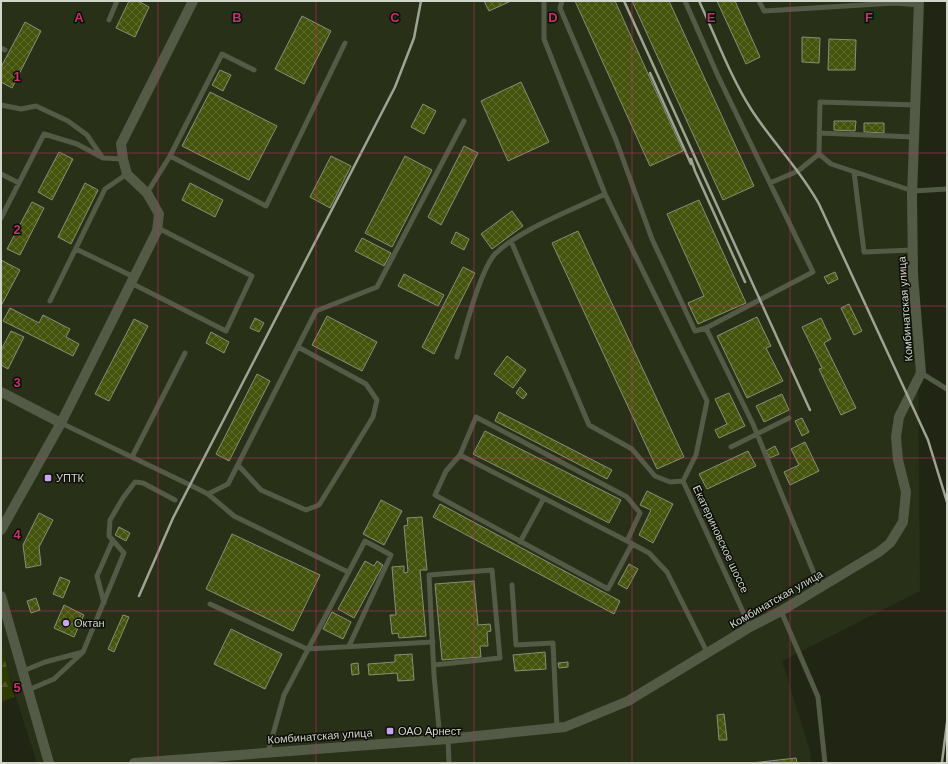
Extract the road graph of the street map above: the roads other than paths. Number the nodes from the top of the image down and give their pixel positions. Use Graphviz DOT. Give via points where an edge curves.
graph roads {
  1 [pos="117,1"];
  2 [pos="193,1"];
  3 [pos="544,1"];
  4 [pos="562,1"];
  5 [pos="685,1"];
  6 [pos="759,1"];
  7 [pos="919,3"];
  8 [pos="110,20"];
  9 [pos="345,43"];
  10 [pos="254,70"];
  11 [pos="1,105"];
  12 [pos="916,105"];
  13 [pos="464,121"];
  14 [pos="819,133"];
  15 [pos="914,137"];
  16 [pos="819,154"];
  17 [pos="170,156"];
  18 [pos="103,158"];
  19 [pos="123,159"];
  20 [pos="854,172"];
  21 [pos="1,174"];
  22 [pos="127,174"];
  23 [pos="19,183"];
  24 [pos="770,183"];
  25 [pos="947,189"];
  26 [pos="912,192"];
  27 [pos="147,193"];
  28 [pos="605,194"];
  29 [pos="1,218"];
  30 [pos="158,228"];
  31 [pos="511,241"];
  32 [pos="76,249"];
  33 [pos="913,250"];
  34 [pos="133,280"];
  35 [pos="50,302"];
  36 [pos="706,328"];
  37 [pos="298,347"];
  38 [pos="185,353"];
  39 [pos="457,357"];
  40 [pos="921,373"];
  41 [pos="947,389"];
  42 [pos="1,392"];
  43 [pos="789,418"];
  44 [pos="61,423"];
  45 [pos="758,434"];
  46 [pos="731,447"];
  47 [pos="460,455"];
  48 [pos="132,457"];
  49 [pos="238,465"];
  50 [pos="683,481"];
  51 [pos="208,494"];
  52 [pos="544,498"];
  53 [pos="175,500"];
  54 [pos="1,530"];
  55 [pos="113,540"];
  56 [pos="520,542"];
  57 [pos="630,543"];
  58 [pos="348,572"];
  59 [pos="512,584"];
  60 [pos="820,588"];
  61 [pos="1,596"];
  62 [pos="104,602"];
  63 [pos="210,604"];
  64 [pos="781,611"];
  65 [pos="750,626"];
  66 [pos="433,642"];
  67 [pos="348,646"];
  68 [pos="307,648"];
  69 [pos="83,652"];
  70 [pos="707,652"];
  71 [pos="434,665"];
  72 [pos="23,671"];
  73 [pos="28,690"];
  74 [pos="557,728"];
  75 [pos="444,739"];
  76 [pos="268,752"];
  77 [pos="49,763"];
  78 [pos="134,763"];
  79 [pos="449,763"];
  80 [pos="825,763"];
  1 -- 8 [label="lane"];
  2 -- 19 [label="street" via="121,144"];
  3 -- 28 [label="lane" via="544,39"];
  4 -- 36 [label="lane" via="560,8 616,140 652,239 695,331"];
  5 -- 24 [label="lane"];
  6 -- 7 [label="lane" via="764,11"];
  7 -- 12 [label="street, Комбинатская улица"];
  9 -- 17 [label="lane" via="266,206"];
  10 -- 17 [label="lane" via="222,54"];
  11 -- 18 [label="lane" via="21,109 36,106 68,121 87,135"];
  12 -- 14 [label="lane" via="820,102"];
  12 -- 15 [label="street, Комбинатская улица"];
  13 -- 37 [label="lane" via="377,287 316,311"];
  14 -- 15 [label="lane"];
  14 -- 16 [label="lane"];
  15 -- 26 [label="street, Комбинатская улица"];
  16 -- 20 [label="lane" via="831,164"];
  16 -- 24 [label="lane" via="798,171"];
  17 -- 27 [label="lane"];
  18 -- 19 [label="lane"];
  18 -- 23 [label="lane" via="77,144 44,134"];
  19 -- 22 [label="street"];
  20 -- 26 [label="lane"];
  20 -- 33 [label="lane" via="864,252"];
  21 -- 23 [label="lane"];
  22 -- 27 [label="street"];
  22 -- 32 [label="lane" via="105,189"];
  23 -- 29 [label="lane"];
  24 -- 36 [label="lane" via="813,272"];
  25 -- 26 [label="lane"];
  26 -- 33 [label="street, Комбинатская улица"];
  27 -- 30 [label="street" via="159,214"];
  28 -- 31 [label="lane"];
  28 -- 50 [label="lane" via="707,401 696,455"];
  30 -- 34 [label="street"];
  30 -- 34 [label="lane" via="252,276 226,331"];
  31 -- 39 [label="lane" via="495,255 485,271"];
  31 -- 50 [label="lane" via="589,425 632,449 655,476 670,482"];
  32 -- 34 [label="lane"];
  32 -- 35 [label="lane"];
  33 -- 40 [label="street, Комбинатская улица"];
  34 -- 44 [label="street"];
  36 -- 45 [label="lane"];
  37 -- 49 [label="lane"];
  37 -- 49 [label="lane" via="366,384 377,400 373,417 319,505 306,510 261,490"];
  38 -- 48 [label="lane"];
  40 -- 41 [label="lane"];
  40 -- 60 [label="street, Комбинатская улица" via="900,417 896,437 898,460 906,492 903,522 890,543 879,552"];
  42 -- 44 [label="street"];
  43 -- 45 [label="lane"];
  44 -- 48 [label="lane"];
  44 -- 54 [label="street"];
  45 -- 46 [label="lane"];
  45 -- 60 [label="lane"];
  47 -- 52 [label="lane"];
  47 -- 56 [label="lane" via="446,472 435,495"];
  47 -- 57 [label="lane" via="476,417 627,497 640,513"];
  48 -- 51 [label="lane"];
  49 -- 51 [label="lane" via="228,484"];
  50 -- 65 [label="lane, Екатериновское шоссе"];
  51 -- 58 [label="lane" via="234,516"];
  52 -- 56 [label="lane"];
  52 -- 57 [label="lane"];
  53 -- 55 [label="lane" via="143,483 135,482 110,520 109,536"];
  55 -- 62 [label="lane" via="97,576"];
  55 -- 62 [label="lane" via="124,553"];
  56 -- 57 [label="lane" via="608,589"];
  57 -- 70 [label="lane" via="649,553 667,572"];
  58 -- 67 [label="lane" via="365,541 392,555"];
  58 -- 68 [label="lane"];
  59 -- 74 [label="lane" via="516,645 553,644"];
  60 -- 64 [label="street, Комбинатская улица"];
  61 -- 72 [label="street"];
  62 -- 69 [label="lane"];
  63 -- 68 [label="lane"];
  64 -- 65 [label="street, Комбинатская улица"];
  64 -- 80 [label="lane" via="818,697"];
  65 -- 70 [label="street, Комбинатская улица"];
  66 -- 67 [label="lane"];
  66 -- 71 [label="lane"];
  66 -- 71 [label="lane" via="429,575 492,570 500,658"];
  67 -- 68 [label="lane"];
  68 -- 76 [label="lane" via="284,695"];
  69 -- 72 [label="lane"];
  69 -- 73 [label="lane" via="54,679"];
  70 -- 74 [label="street, Комбинатская улица" via="628,700 565,727"];
  71 -- 75 [label="lane"];
  72 -- 73 [label="street"];
  73 -- 77 [label="street"];
  74 -- 75 [label="street, Комбинатская улица"];
  75 -- 76 [label="street, Комбинатская улица"];
  75 -- 79 [label="lane"];
  76 -- 78 [label="street, Комбинатская улица"];
}
